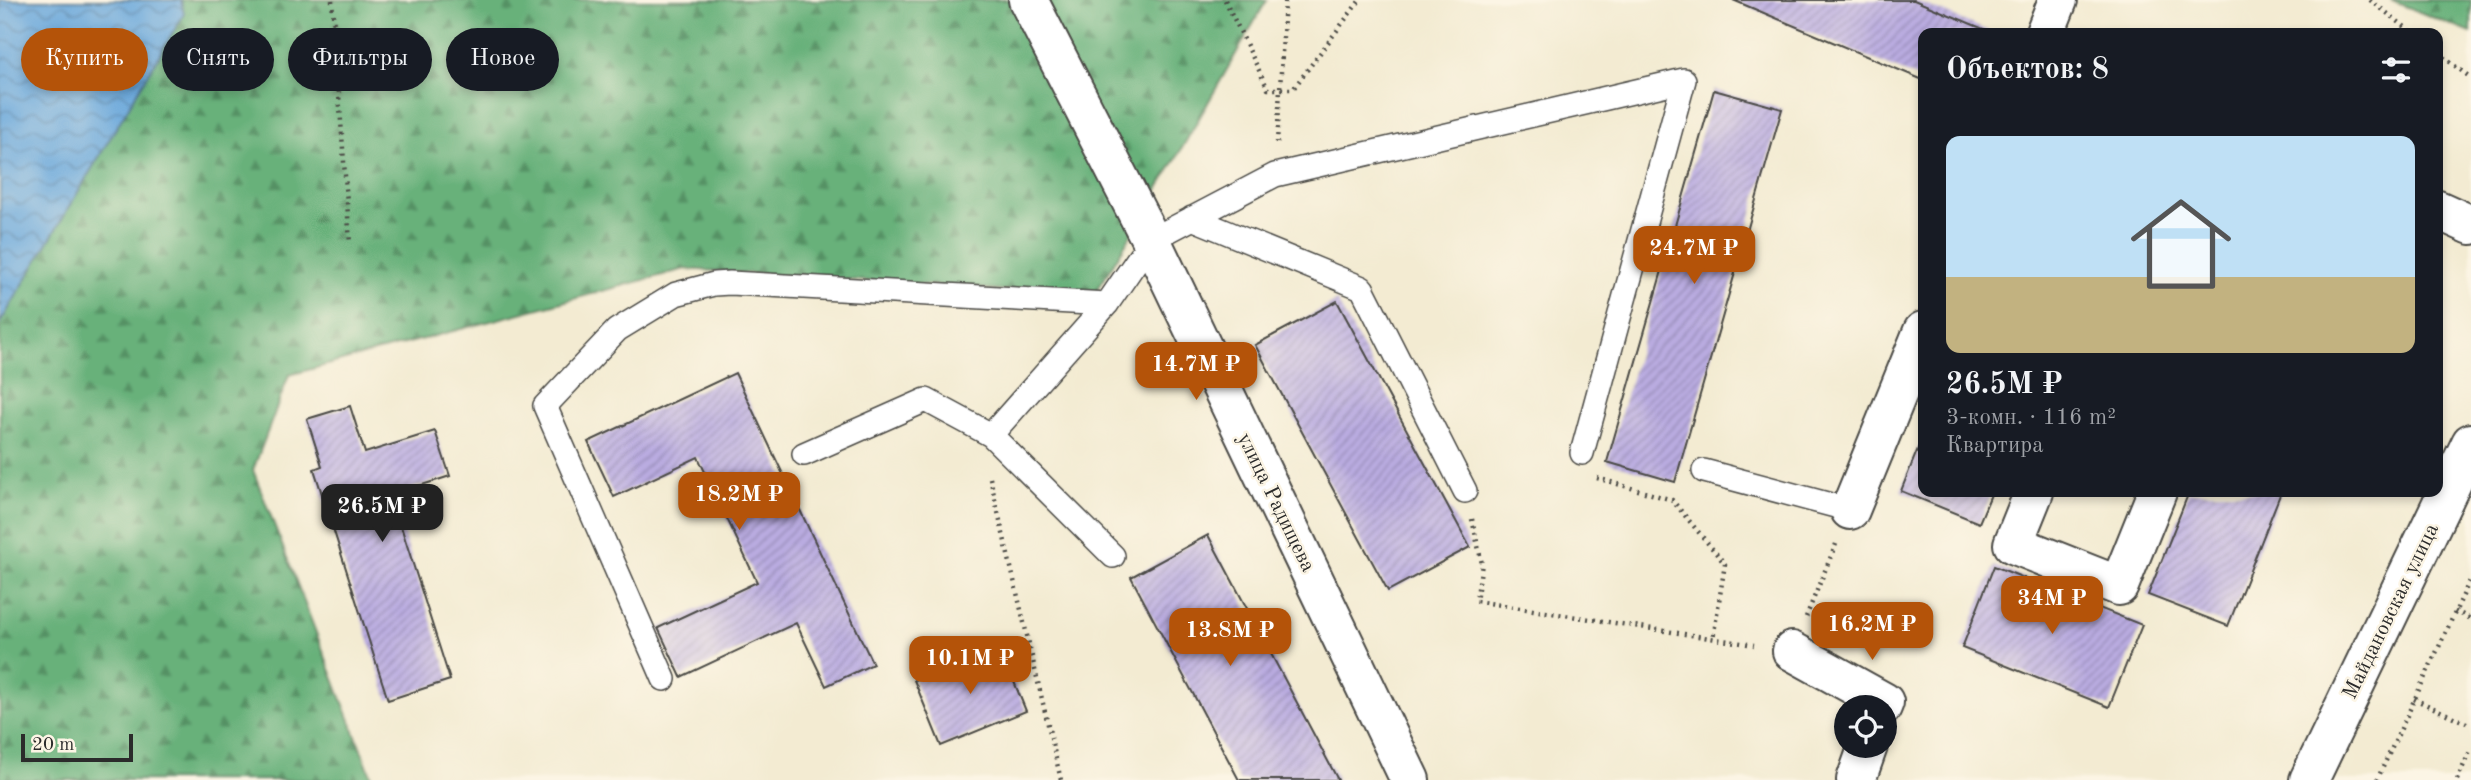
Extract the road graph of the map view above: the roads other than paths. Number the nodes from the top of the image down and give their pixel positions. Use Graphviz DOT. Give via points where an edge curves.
graph roads {
  1 [pos="1028,0"];
  2 [pos="2058,0"];
  3 [pos="2047,28"];
  4 [pos="2443,212"];
  5 [pos="1192,218"];
  6 [pos="2471,225"];
  7 [pos="1151,240"];
  8 [pos="1107,304"];
  9 [pos="1918,343"];
  10 [pos="991,435"];
  11 [pos="1582,453"];
  12 [pos="804,454"];
  13 [pos="2457,455"];
  14 [pos="1704,471"];
  15 [pos="2443,486"];
  16 [pos="1465,491"];
  17 [pos="2032,497"];
  18 [pos="2155,497"];
  19 [pos="2438,497"];
  20 [pos="1850,510"];
  21 [pos="1113,556"];
  22 [pos="1792,651"];
  23 [pos="664,679"];
  24 [pos="1871,695"];
  25 [pos="1864,758"];
  26 [pos="1410,780"];
  27 [pos="1856,780"];
  28 [pos="2309,780"];
  1 -- 7 [label="street, улица Радищева"];
  2 -- 3 [label="street"];
  4 -- 6 [label="street"];
  5 -- 7 [label="lane"];
  5 -- 11 [label="lane" via="1275,175 1684,80"];
  5 -- 16 [label="lane" via="1362,288"];
  7 -- 8 [label="lane"];
  7 -- 26 [label="street, улица Радищева"];
  8 -- 10 [label="lane"];
  8 -- 23 [label="lane" via="730,283 676,295 617,330 545,406"];
  9 -- 20 [label="street"];
  10 -- 12 [label="lane" via="926,400"];
  10 -- 21 [label="lane"];
  13 -- 15 [label="street, Майдановская улица"];
  14 -- 20 [label="lane"];
  17 -- 18 [label="street" via="2012,544 2119,586"];
  19 -- 28 [label="street, Майдановская улица"];
  22 -- 24 [label="street"];
  25 -- 27 [label="street"];
}
